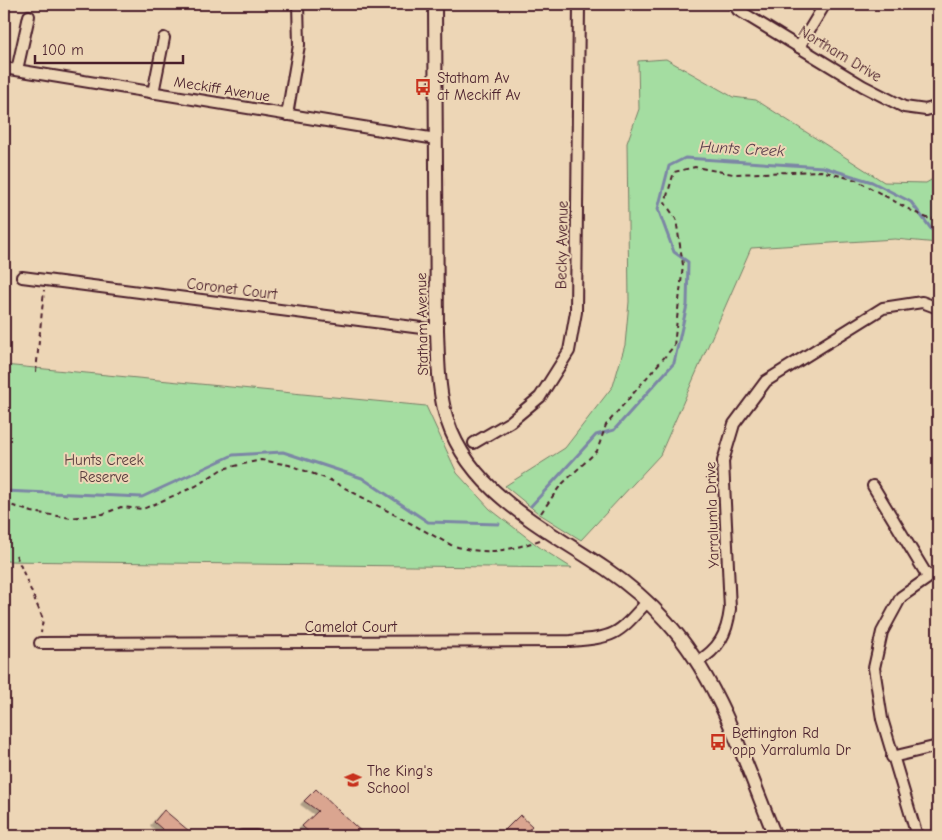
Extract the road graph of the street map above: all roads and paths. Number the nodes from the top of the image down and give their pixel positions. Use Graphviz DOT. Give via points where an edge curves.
graph roads {
  1 [pos="298,4"];
  2 [pos="435,4"];
  3 [pos="579,4"];
  4 [pos="734,4"];
  5 [pos="825,4"];
  6 [pos="29,16"];
  7 [pos="164,38"];
  8 [pos="800,47"];
  9 [pos="4,68"];
  10 [pos="17,70"];
  11 [pos="153,93"];
  12 [pos="938,106"];
  13 [pos="287,115"];
  14 [pos="436,139"];
  15 [pos="938,218"];
  16 [pos="22,277"];
  17 [pos="45,280"];
  18 [pos="938,308"];
  19 [pos="437,330"];
  20 [pos="36,372"];
  21 [pos="474,443"];
  22 [pos="873,486"];
  23 [pos="4,503"];
  24 [pos="534,523"];
  25 [pos="552,536"];
  26 [pos="16,555"];
  27 [pos="938,570"];
  28 [pos="928,577"];
  29 [pos="647,602"];
  30 [pos="40,643"];
  31 [pos="697,662"];
  32 [pos="938,746"];
  33 [pos="892,757"];
  34 [pos="242,836"];
  35 [pos="256,836"];
  36 [pos="775,836"];
  37 [pos="917,836"];
  1 -- 13 [label="street" via="299,46"];
  2 -- 14 [label="main road, Statham Avenue"];
  3 -- 21 [label="street, Becky Avenue" via="576,312 569,351 540,397 510,422"];
  4 -- 8 [label="street, Northam Drive" via="738,10"];
  5 -- 8 [label="street"];
  6 -- 10 [label="street"];
  7 -- 11 [label="street"];
  8 -- 12 [label="street, Northam Drive" via="904,108 926,110"];
  9 -- 10 [label="street, Meckiff Avenue"];
  10 -- 11 [label="street, Meckiff Avenue"];
  11 -- 13 [label="street, Meckiff Avenue"];
  13 -- 14 [label="street, Meckiff Avenue"];
  14 -- 19 [label="main road, Statham Avenue"];
  15 -- 24 [label="path" via="928,218 912,211 856,180 821,170 733,174 695,167 674,172 665,203 676,219 682,265 674,346 606,425 598,451 560,486"];
  16 -- 17 [label="street, Coronet Court"];
  17 -- 19 [label="street, Coronet Court"];
  17 -- 20 [label="path"];
  18 -- 31 [label="street, Yarralumla Drive" via="922,302 883,308 766,380 734,424 723,462 729,622 723,640 711,654"];
  19 -- 24 [label="main road, Statham Avenue" via="444,411 460,446 484,480"];
  22 -- 28 [label="street"];
  23 -- 25 [label="path" via="32,512 72,518 103,514 121,507 143,509 196,486 222,469 261,460 289,465 330,480 465,549 507,551"];
  24 -- 25 [label="main road, Statham Avenue"];
  25 -- 29 [label="main road, Statham Avenue" via="606,569"];
  26 -- 30 [label="path" via="43,619"];
  27 -- 28 [label="street"];
  28 -- 33 [label="street" via="900,597 882,632 874,668"];
  29 -- 30 [label="street, Camelot Court" via="617,633 607,638 570,641"];
  29 -- 31 [label="main road, Statham Avenue" via="683,641"];
  31 -- 36 [label="main road, Statham Avenue" via="720,704"];
  32 -- 33 [label="street"];
  33 -- 37 [label="street"];
  34 -- 35 [label="street"];
}
